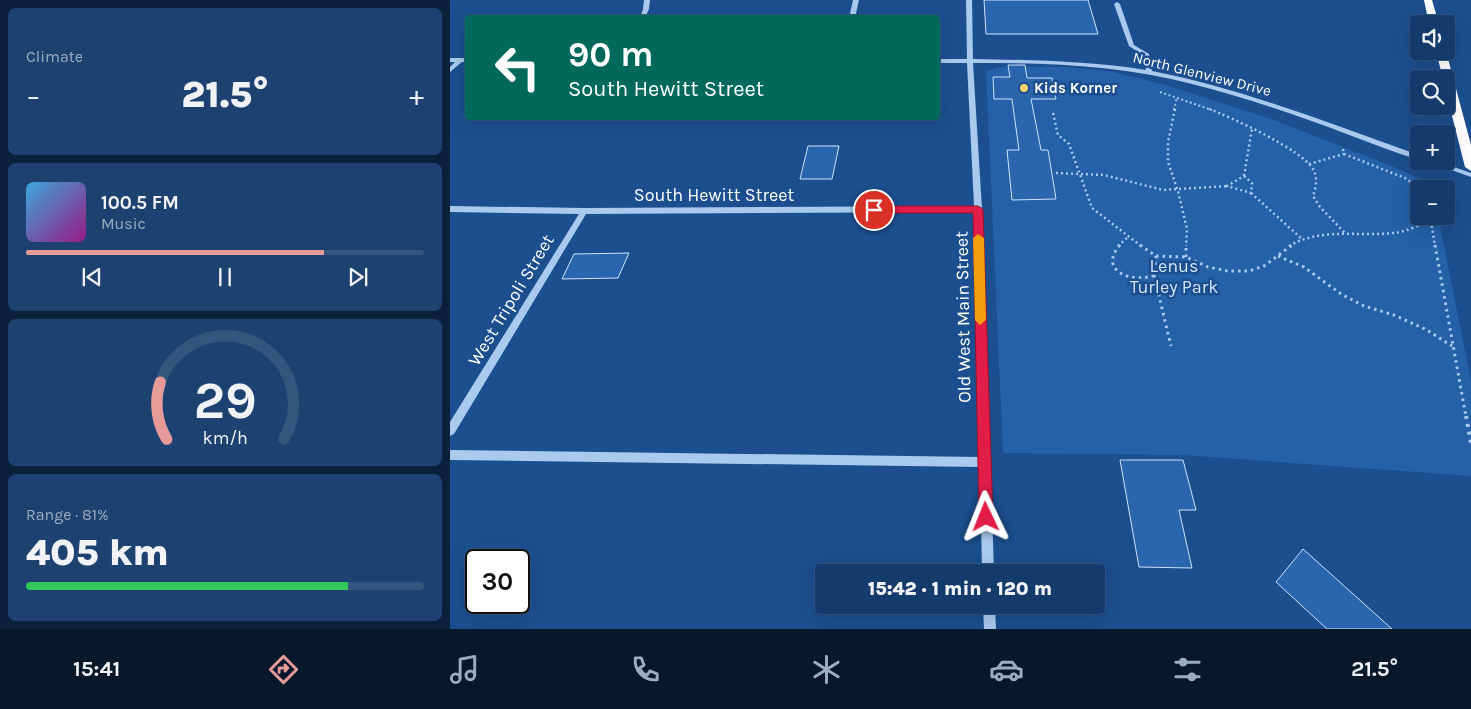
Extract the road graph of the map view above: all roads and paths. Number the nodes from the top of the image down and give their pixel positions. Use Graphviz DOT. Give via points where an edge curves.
graph roads {
  1 [pos="646,0"];
  2 [pos="856,0"];
  3 [pos="969,0"];
  4 [pos="1428,0"];
  5 [pos="1117,4"];
  6 [pos="643,15"];
  7 [pos="853,15"];
  8 [pos="1432,15"];
  9 [pos="450,60"];
  10 [pos="460,60"];
  11 [pos="465,60"];
  12 [pos="1443,60"];
  13 [pos="940,61"];
  14 [pos="970,62"];
  15 [pos="450,70"];
  16 [pos="1149,72"];
  17 [pos="1153,90"];
  18 [pos="1177,97"];
  19 [pos="1052,113"];
  20 [pos="1252,129"];
  21 [pos="1343,149"];
  22 [pos="1344,154"];
  23 [pos="1410,155"];
  24 [pos="1308,164"];
  25 [pos="1471,167"];
  26 [pos="1455,170"];
  27 [pos="1056,173"];
  28 [pos="1080,173"];
  29 [pos="1471,175"];
  30 [pos="1244,176"];
  31 [pos="1410,182"];
  32 [pos="1227,186"];
  33 [pos="1178,191"];
  34 [pos="1251,193"];
  35 [pos="450,209"];
  36 [pos="978,209"];
  37 [pos="584,211"];
  38 [pos="1419,225"];
  39 [pos="1432,225"];
  40 [pos="1345,233"];
  41 [pos="1128,237"];
  42 [pos="1302,239"];
  43 [pos="1156,256"];
  44 [pos="1278,256"];
  45 [pos="1186,257"];
  46 [pos="1154,275"];
  47 [pos="1171,346"];
  48 [pos="1453,347"];
  49 [pos="450,431"];
  50 [pos="1471,443"];
  51 [pos="450,455"];
  52 [pos="984,462"];
  53 [pos="988,564"];
  54 [pos="990,614"];
  55 [pos="990,629"];
  1 -- 6 [label="street"];
  2 -- 7 [label="street"];
  3 -- 14 [label="street, Old West Main Street"];
  4 -- 8 [label="highway"];
  5 -- 16 [label="street" via="1132,46 1146,54"];
  9 -- 10 [label="street"];
  10 -- 11 [label="street"];
  10 -- 15 [label="street"];
  12 -- 25 [label="highway"];
  13 -- 14 [label="street, North Glenview Drive"];
  14 -- 16 [label="street, North Glenview Drive" via="1075,63"];
  14 -- 36 [label="street, Old West Main Street"];
  16 -- 23 [label="street, North Glenview Drive" via="1266,103"];
  17 -- 18 [label="path"];
  18 -- 20 [label="path"];
  18 -- 33 [label="path" via="1168,142 1168,162"];
  19 -- 28 [label="path" via="1058,135 1068,144"];
  20 -- 24 [label="path"];
  20 -- 30 [label="path"];
  21 -- 22 [label="path"];
  22 -- 24 [label="path"];
  22 -- 31 [label="path"];
  24 -- 40 [label="path" via="1316,175 1313,196"];
  26 -- 29 [label="street"];
  27 -- 28 [label="path"];
  28 -- 33 [label="path" via="1104,174"];
  28 -- 41 [label="path" via="1092,208"];
  30 -- 32 [label="path"];
  30 -- 34 [label="path" via="1252,183"];
  32 -- 33 [label="path"];
  32 -- 34 [label="path"];
  33 -- 45 [label="path" via="1187,229"];
  34 -- 42 [label="path"];
  35 -- 37 [label="street, South Hewitt Street"];
  36 -- 37 [label="street, South Hewitt Street"];
  36 -- 52 [label="street, Old West Main Street"];
  37 -- 49 [label="street, West Tripoli Street"];
  38 -- 40 [label="path" via="1395,233"];
  39 -- 48 [label="path"];
  40 -- 42 [label="path"];
  41 -- 43 [label="path"];
  41 -- 46 [label="path" via="1112,257 1113,265 1119,273 1130,278"];
  42 -- 44 [label="path"];
  43 -- 45 [label="path"];
  43 -- 46 [label="path"];
  44 -- 45 [label="path" via="1249,271 1228,271"];
  44 -- 48 [label="path" via="1304,267 1364,306 1418,326"];
  46 -- 47 [label="path"];
  48 -- 50 [label="path"];
  51 -- 52 [label="street"];
  52 -- 53 [label="street, Old West Main Street"];
  54 -- 55 [label="street"];
}
